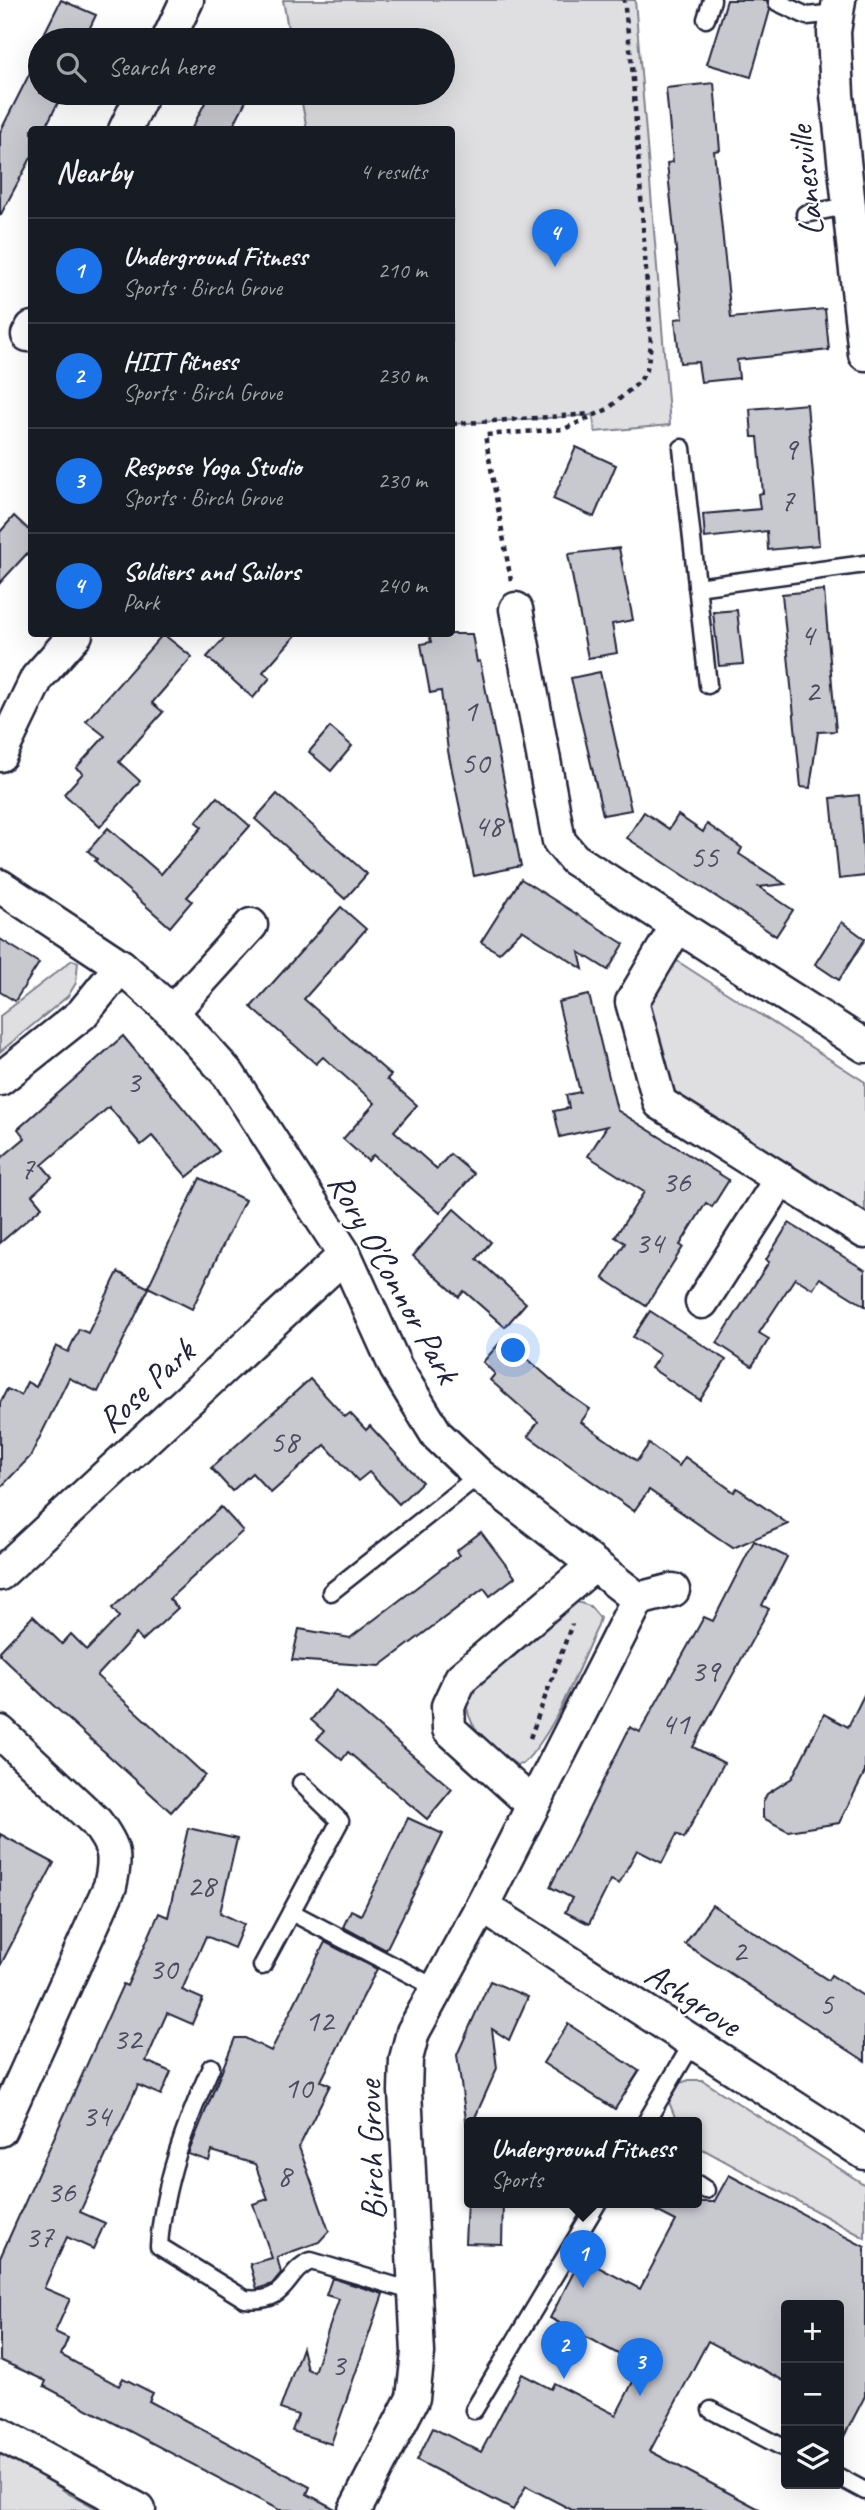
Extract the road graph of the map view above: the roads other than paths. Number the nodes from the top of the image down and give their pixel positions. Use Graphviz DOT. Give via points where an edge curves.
graph roads {
  1 [pos="187,0"];
  2 [pos="712,0"];
  3 [pos="777,2"];
  4 [pos="838,7"];
  5 [pos="706,19"];
  6 [pos="174,28"];
  7 [pos="137,105"];
  8 [pos="127,126"];
  9 [pos="847,206"];
  10 [pos="805,214"];
  11 [pos="865,354"];
  12 [pos="682,448"];
  13 [pos="865,564"];
  14 [pos="697,587"];
  15 [pos="516,609"];
  16 [pos="73,637"];
  17 [pos="708,685"];
  18 [pos="0,755"];
  19 [pos="0,886"];
  20 [pos="251,925"];
  21 [pos="677,926"];
  22 [pos="121,966"];
  23 [pos="172,1012"];
  24 [pos="865,1046"];
  25 [pos="0,1079"];
  26 [pos="780,1180"];
  27 [pos="865,1232"];
  28 [pos="345,1255"];
  29 [pos="702,1302"];
  30 [pos="479,1475"];
  31 [pos="594,1565"];
  32 [pos="0,1574"];
  33 [pos="673,1590"];
  34 [pos="331,1592"];
  35 [pos="638,1599"];
  36 [pos="0,1732"];
  37 [pos="301,1783"];
  38 [pos="524,1796"];
  39 [pos="482,1906"];
  40 [pos="291,1912"];
  41 [pos="262,1966"];
  42 [pos="438,1989"];
  43 [pos="692,2044"];
  44 [pos="211,2067"];
  45 [pos="649,2117"];
  46 [pos="0,2130"];
  47 [pos="865,2153"];
  48 [pos="594,2208"];
  49 [pos="415,2292"];
  50 [pos="474,2410"];
  51 [pos="711,2410"];
  52 [pos="0,2434"];
  53 [pos="781,2446"];
  54 [pos="844,2480"];
  55 [pos="865,2491"];
  56 [pos="139,2510"];
  57 [pos="355,2510"];
  1 -- 6 [label="street"];
  2 -- 5 [label="lane"];
  3 -- 4 [label="lane" via="807,16"];
  4 -- 9 [label="street, Lanesville" via="834,32"];
  7 -- 8 [label="street"];
  9 -- 10 [label="lane"];
  9 -- 11 [label="street, Lanesville"];
  12 -- 14 [label="lane"];
  13 -- 14 [label="lane"];
  14 -- 17 [label="lane"];
  15 -- 21 [label="street" via="559,841 574,859"];
  16 -- 18 [label="street" via="37,678"];
  19 -- 22 [label="street, Rory O'Connor Park"];
  20 -- 23 [label="street"];
  21 -- 24 [label="street"];
  21 -- 26 [label="street" via="632,1002 660,1103"];
  22 -- 23 [label="street, Rory O'Connor Park"];
  22 -- 25 [label="street" via="82,1014"];
  23 -- 28 [label="street, Rory O'Connor Park" via="229,1076"];
  26 -- 27 [label="street"];
  26 -- 29 [label="street"];
  28 -- 30 [label="street, Rory O'Connor Park" via="396,1368 430,1424"];
  28 -- 32 [label="street, Rose Park"];
  30 -- 31 [label="street"];
  30 -- 34 [label="lane"];
  31 -- 35 [label="street"];
  31 -- 38 [label="street" via="461,1678 448,1706 449,1729"];
  33 -- 35 [label="street"];
  35 -- 38 [label="street, Birch Grove"];
  36 -- 46 [label="street" via="96,1822 109,1838 116,1860 110,1886"];
  37 -- 40 [label="lane" via="340,1821"];
  38 -- 39 [label="street, Birch Grove"];
  39 -- 42 [label="street, Birch Grove"];
  39 -- 43 [label="street, Ashgrove"];
  40 -- 41 [label="lane"];
  40 -- 42 [label="lane"];
  42 -- 49 [label="street, Birch Grove" via="413,2032 407,2059"];
  43 -- 45 [label="lane"];
  43 -- 47 [label="street, Ashgrove"];
  44 -- 49 [label="lane" via="192,2110 161,2214 159,2246 245,2299 277,2294 301,2265 311,2261"];
  48 -- 50 [label="lane"];
  49 -- 57 [label="street, Birch Grove" via="418,2353 413,2398"];
  51 -- 53 [label="lane"];
  52 -- 56 [label="street"];
  54 -- 55 [label="lane"];
}
